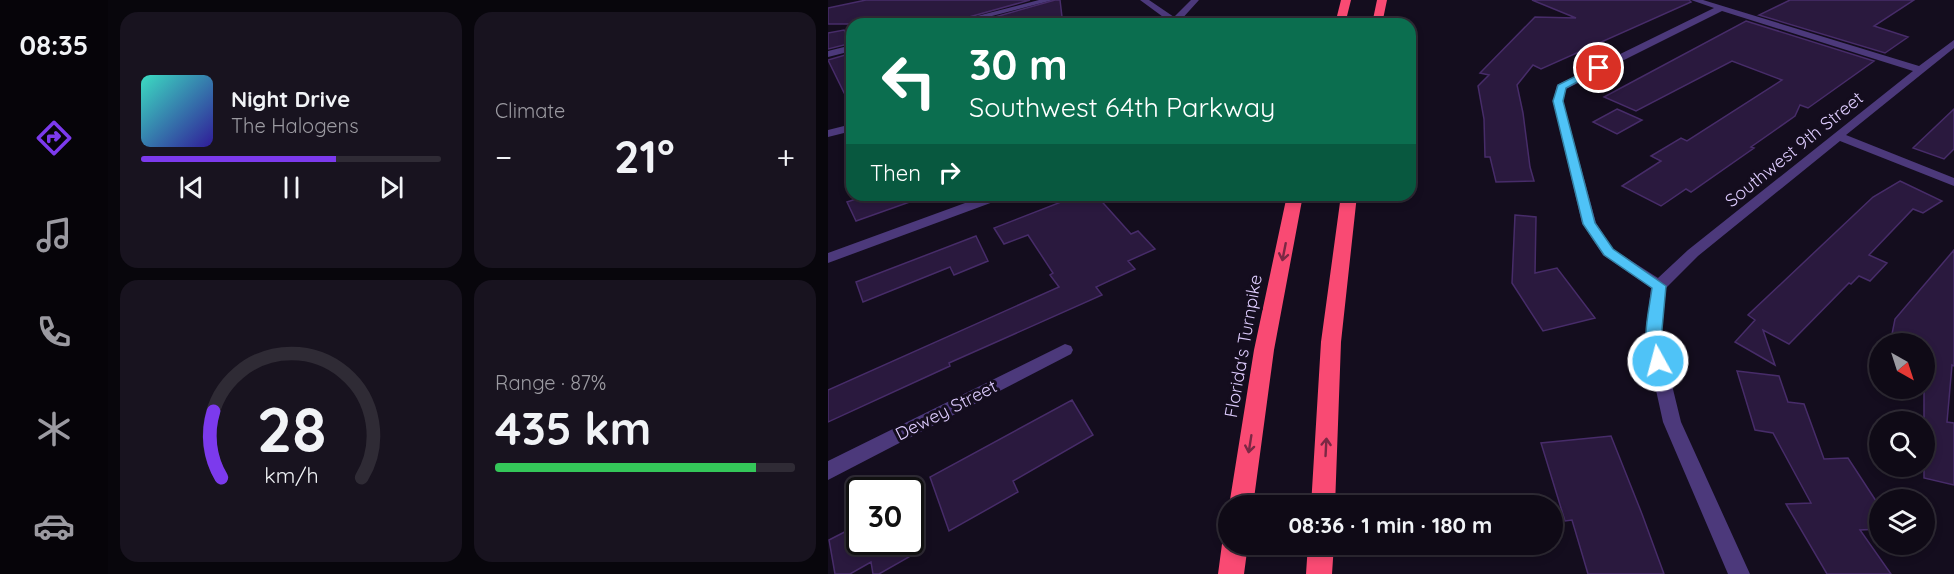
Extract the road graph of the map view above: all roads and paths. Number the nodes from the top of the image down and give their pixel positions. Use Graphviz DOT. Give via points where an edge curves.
graph roads {
  1 [pos="1049,0"];
  2 [pos="1144,0"];
  3 [pos="1194,0"];
  4 [pos="1346,0"];
  5 [pos="1382,0"];
  6 [pos="1695,0"];
  7 [pos="1721,8"];
  8 [pos="975,18"];
  9 [pos="1169,18"];
  10 [pos="1180,18"];
  11 [pos="1342,18"];
  12 [pos="1378,18"];
  13 [pos="1954,43"];
  14 [pos="846,50"];
  15 [pos="828,54"];
  16 [pos="1920,70"];
  17 [pos="846,129"];
  18 [pos="828,134"];
  19 [pos="1840,137"];
  20 [pos="1954,182"];
  21 [pos="983,201"];
  22 [pos="1294,201"];
  23 [pos="1348,201"];
  24 [pos="828,258"];
  25 [pos="1659,286"];
  26 [pos="1065,350"];
  27 [pos="828,471"];
  28 [pos="1243,495"];
  29 [pos="1324,495"];
  30 [pos="1234,555"];
  31 [pos="1320,555"];
  32 [pos="1231,574"];
  33 [pos="1319,574"];
  34 [pos="1739,574"];
  1 -- 8 [label="street"];
  2 -- 9 [label="street"];
  3 -- 10 [label="street"];
  4 -- 11 [label="highway"];
  5 -- 12 [label="highway"];
  6 -- 7 [label="street"];
  7 -- 16 [label="street"];
  7 -- 25 [label="street" via="1561,87 1558,101 1589,224 1608,252"];
  13 -- 16 [label="street, Southwest 9th Street"];
  14 -- 15 [label="street"];
  16 -- 19 [label="street, Southwest 9th Street"];
  17 -- 18 [label="street"];
  19 -- 20 [label="street"];
  19 -- 25 [label="street, Southwest 9th Street" via="1693,253"];
  21 -- 24 [label="street"];
  22 -- 28 [label="highway, Florida's Turnpike, one-way" via="1264,350"];
  29 -- 23 [label="highway, one-way" via="1331,342"];
  25 -- 34 [label="street" via="1653,340 1672,422"];
  26 -- 27 [label="street, Dewey Street"];
  30 -- 32 [label="highway"];
  31 -- 33 [label="highway"];
}
